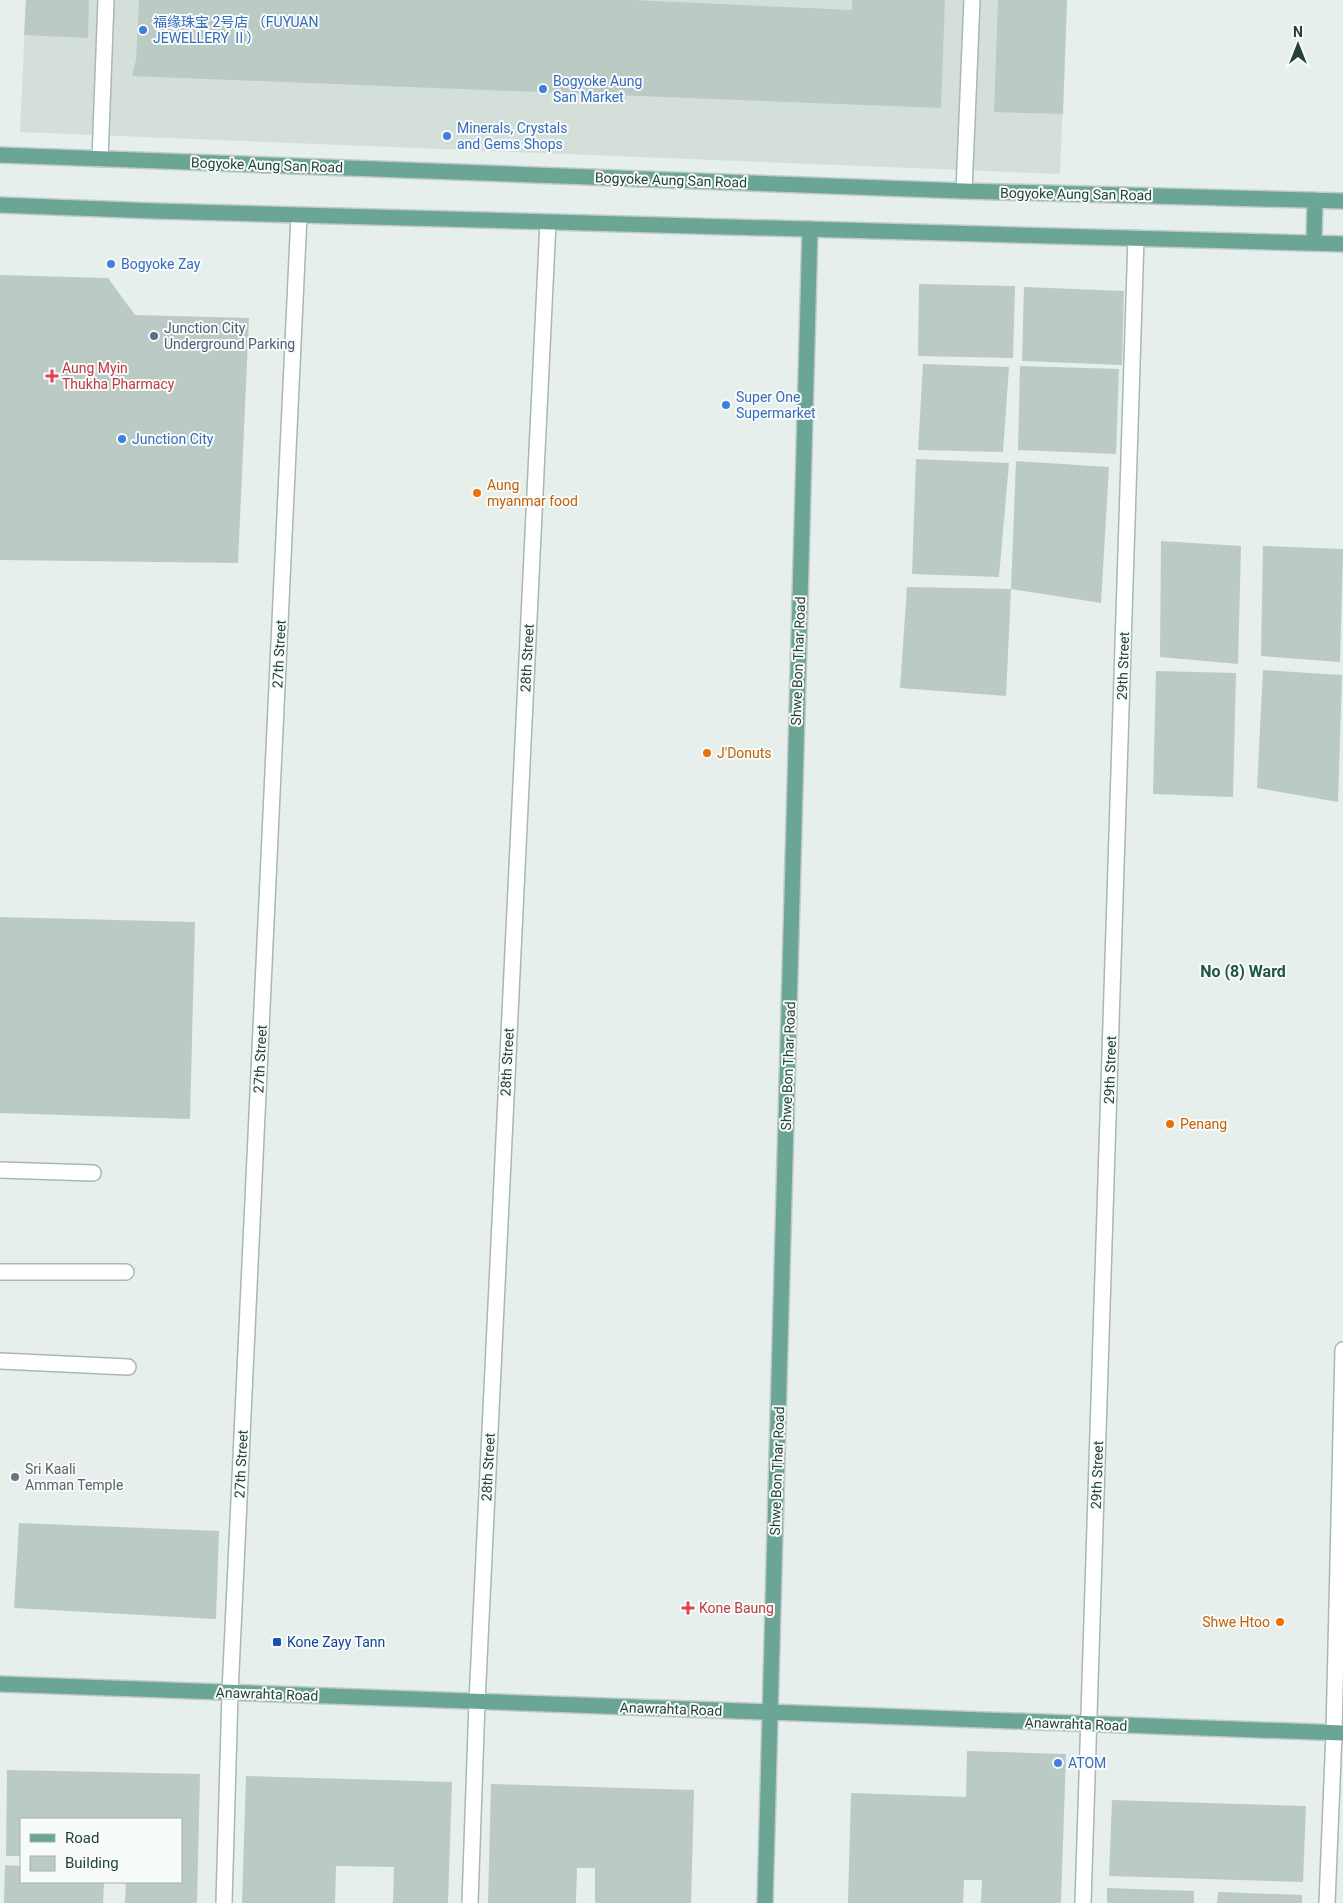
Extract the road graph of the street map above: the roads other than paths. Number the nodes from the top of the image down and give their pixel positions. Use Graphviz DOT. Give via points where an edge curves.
graph roads {
  1 [pos="106,0"];
  2 [pos="972,0"];
  3 [pos="0,155"];
  4 [pos="100,159"];
  5 [pos="964,191"];
  6 [pos="1315,200"];
  7 [pos="1343,201"];
  8 [pos="0,205"];
  9 [pos="299,215"];
  10 [pos="548,222"];
  11 [pos="810,229"];
  12 [pos="1136,238"];
  13 [pos="1314,243"];
  14 [pos="1343,244"];
  15 [pos="0,1170"];
  16 [pos="93,1173"];
  17 [pos="0,1272"];
  18 [pos="126,1272"];
  19 [pos="1343,1350"];
  20 [pos="0,1361"];
  21 [pos="128,1367"];
  22 [pos="0,1684"];
  23 [pos="230,1693"];
  24 [pos="477,1702"];
  25 [pos="771,1713"];
  26 [pos="1089,1724"];
  27 [pos="1338,1733"];
  28 [pos="224,1903"];
  29 [pos="470,1903"];
  30 [pos="765,1903"];
  31 [pos="1083,1903"];
  32 [pos="1327,1903"];
  1 -- 4 [label="street"];
  2 -- 5 [label="street"];
  3 -- 4 [label="main road, Bogyoke Aung San Road"];
  4 -- 5 [label="main road, Bogyoke Aung San Road"];
  5 -- 6 [label="main road, Bogyoke Aung San Road"];
  6 -- 7 [label="main road, Bogyoke Aung San Road"];
  6 -- 13 [label="main road"];
  8 -- 9 [label="main road"];
  9 -- 10 [label="main road"];
  9 -- 23 [label="street, 27th Street"];
  10 -- 11 [label="main road"];
  10 -- 24 [label="street, 28th Street"];
  11 -- 12 [label="main road"];
  11 -- 25 [label="main road, Shwe Bon Thar Road"];
  12 -- 13 [label="main road"];
  12 -- 26 [label="street, 29th Street"];
  13 -- 14 [label="main road"];
  15 -- 16 [label="street"];
  17 -- 18 [label="street"];
  19 -- 27 [label="street"];
  20 -- 21 [label="street"];
  22 -- 23 [label="main road, Anawrahta Road"];
  23 -- 24 [label="main road, Anawrahta Road"];
  23 -- 28 [label="street, 27th Street"];
  24 -- 25 [label="main road, Anawrahta Road"];
  24 -- 29 [label="street, 28th Street"];
  25 -- 26 [label="main road, Anawrahta Road"];
  25 -- 30 [label="main road, Shwe Bon Thar Road"];
  26 -- 27 [label="main road, Anawrahta Road"];
  26 -- 31 [label="street, 29th Street"];
  27 -- 32 [label="street"];
}
